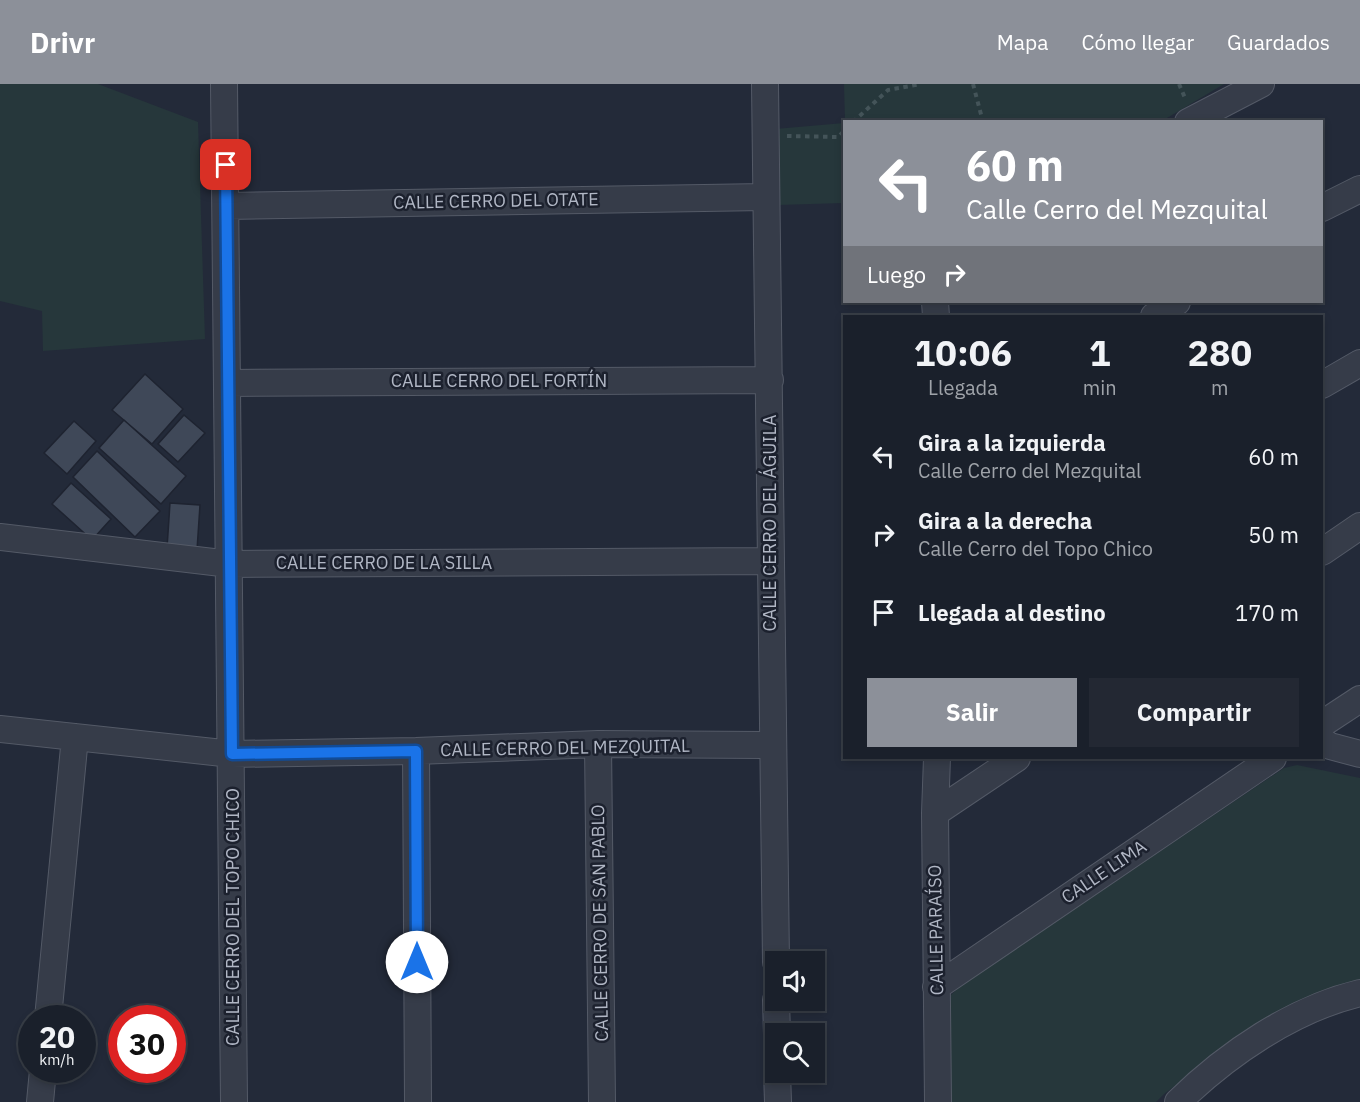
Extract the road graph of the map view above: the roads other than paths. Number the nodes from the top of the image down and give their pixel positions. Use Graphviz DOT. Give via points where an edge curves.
graph roads {
  1 [pos="224,84"];
  2 [pos="765,84"];
  3 [pos="1261,84"];
  4 [pos="1192,120"];
  5 [pos="1360,189"];
  6 [pos="766,196"];
  7 [pos="226,206"];
  8 [pos="1323,208"];
  9 [pos="1175,303"];
  10 [pos="1156,315"];
  11 [pos="1360,363"];
  12 [pos="770,380"];
  13 [pos="229,383"];
  14 [pos="1323,384"];
  15 [pos="1360,526"];
  16 [pos="0,537"];
  17 [pos="1323,551"];
  18 [pos="770,561"];
  19 [pos="230,564"];
  20 [pos="1360,699"];
  21 [pos="1323,723"];
  22 [pos="0,729"];
  23 [pos="75,737"];
  24 [pos="1323,741"];
  25 [pos="598,744"];
  26 [pos="772,745"];
  27 [pos="416,751"];
  28 [pos="232,754"];
  29 [pos="1360,754"];
  30 [pos="938,759"];
  31 [pos="1016,759"];
  32 [pos="1272,759"];
  33 [pos="935,813"];
  34 [pos="776,951"];
  35 [pos="936,987"];
  36 [pos="1360,993"];
  37 [pos="49,1005"];
  38 [pos="42,1083"];
  39 [pos="777,1083"];
  40 [pos="40,1102"];
  41 [pos="234,1102"];
  42 [pos="418,1102"];
  43 [pos="602,1102"];
  44 [pos="778,1102"];
  45 [pos="938,1102"];
  46 [pos="1178,1102"];
  1 -- 7 [label="street, CALLE CERRO DEL TOPO CHICO"];
  2 -- 6 [label="street, CALLE CERRO DEL ÁGUILA"];
  3 -- 4 [label="street"];
  5 -- 8 [label="street"];
  6 -- 7 [label="street, CALLE CERRO DEL OTATE"];
  6 -- 12 [label="street, CALLE CERRO DEL ÁGUILA"];
  7 -- 13 [label="street, CALLE CERRO DEL TOPO CHICO"];
  9 -- 10 [label="street"];
  11 -- 14 [label="street"];
  12 -- 13 [label="street, CALLE CERRO DEL FORTÍN"];
  12 -- 18 [label="street, CALLE CERRO DEL ÁGUILA"];
  13 -- 19 [label="street, CALLE CERRO DEL TOPO CHICO"];
  15 -- 17 [label="street"];
  16 -- 19 [label="street, CALLE CERRO DE LA SILLA"];
  18 -- 19 [label="street, CALLE CERRO DE LA SILLA"];
  18 -- 26 [label="street, CALLE CERRO DEL ÁGUILA"];
  19 -- 28 [label="street, CALLE CERRO DEL TOPO CHICO"];
  20 -- 21 [label="street"];
  22 -- 23 [label="street, CALLE CERRO DEL MEZQUITAL"];
  23 -- 28 [label="street, CALLE CERRO DEL MEZQUITAL"];
  23 -- 37 [label="street"];
  24 -- 29 [label="street"];
  25 -- 26 [label="street, CALLE CERRO DEL MEZQUITAL"];
  25 -- 27 [label="street, CALLE CERRO DEL MEZQUITAL"];
  25 -- 43 [label="street, CALLE CERRO DE SAN PABLO"];
  26 -- 34 [label="street, CALLE CERRO DEL ÁGUILA"];
  27 -- 28 [label="street, CALLE CERRO DEL MEZQUITAL"];
  27 -- 42 [label="street"];
  28 -- 41 [label="street, CALLE CERRO DEL TOPO CHICO"];
  30 -- 33 [label="street, CALLE PARAÍSO"];
  31 -- 33 [label="street"];
  32 -- 35 [label="street, CALLE LIMA"];
  33 -- 35 [label="street, CALLE PARAÍSO"];
  35 -- 45 [label="street, CALLE PARAÍSO"];
  36 -- 46 [label="street" via="1296,1016 1241,1049"];
  38 -- 40 [label="street"];
  39 -- 44 [label="street"];
}
